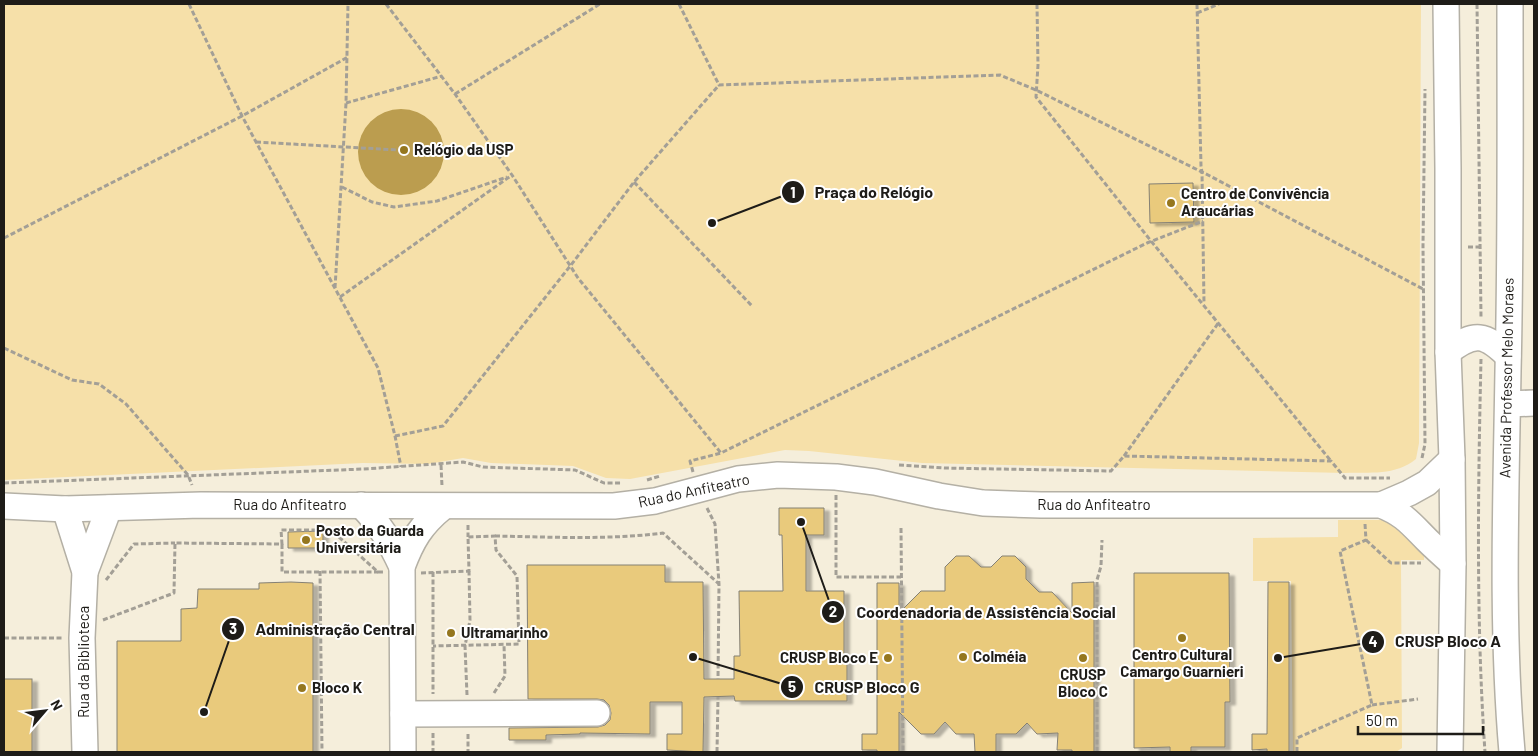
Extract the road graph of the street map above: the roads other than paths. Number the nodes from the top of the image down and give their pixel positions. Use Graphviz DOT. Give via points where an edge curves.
graph roads {
  1 [pos="1446,4"];
  2 [pos="1510,4"];
  3 [pos="1448,352"];
  4 [pos="1508,356"];
  5 [pos="1534,403"];
  6 [pos="1508,404"];
  7 [pos="1452,459"];
  8 [pos="4,506"];
  9 [pos="361,506"];
  10 [pos="442,507"];
  11 [pos="109,508"];
  12 [pos="65,509"];
  13 [pos="1373,512"];
  14 [pos="1453,564"];
  15 [pos="394,571"];
  16 [pos="94,578"];
  17 [pos="598,713"];
  18 [pos="403,714"];
  19 [pos="85,752"];
  20 [pos="403,752"];
  21 [pos="1450,752"];
  22 [pos="1512,752"];
  1 -- 3 [label="street"];
  2 -- 4 [label="street, Avenida Professor Melo Moraes"];
  3 -- 4 [label="street" via="1459,343 1481,337 1490,340"];
  3 -- 7 [label="street"];
  4 -- 6 [label="street, Avenida Professor Melo Moraes"];
  5 -- 6 [label="street"];
  6 -- 22 [label="street, Avenida Professor Melo Moraes" via="1504,545 1507,695"];
  7 -- 13 [label="street, Rua do Anfiteatro" via="1427,483"];
  7 -- 14 [label="street"];
  8 -- 12 [label="street, Rua do Anfiteatro"];
  9 -- 10 [label="street, Rua do Anfiteatro"];
  9 -- 11 [label="street, Rua do Anfiteatro"];
  9 -- 15 [label="street" via="391,543"];
  10 -- 13 [label="street, Rua do Anfiteatro" via="614,506 655,501 694,474 738,479 778,475 836,477 983,503"];
  10 -- 15 [label="street" via="418,532"];
  11 -- 12 [label="street, Rua do Anfiteatro"];
  11 -- 16 [label="street, Rua da Biblioteca"];
  12 -- 16 [label="street, Rua da Biblioteca"];
  13 -- 14 [label="street, Rua do Anfiteatro" via="1393,510 1408,520"];
  14 -- 21 [label="street"];
  15 -- 18 [label="street"];
  16 -- 19 [label="street, Rua da Biblioteca"];
  17 -- 18 [label="street"];
  18 -- 20 [label="street"];
}
